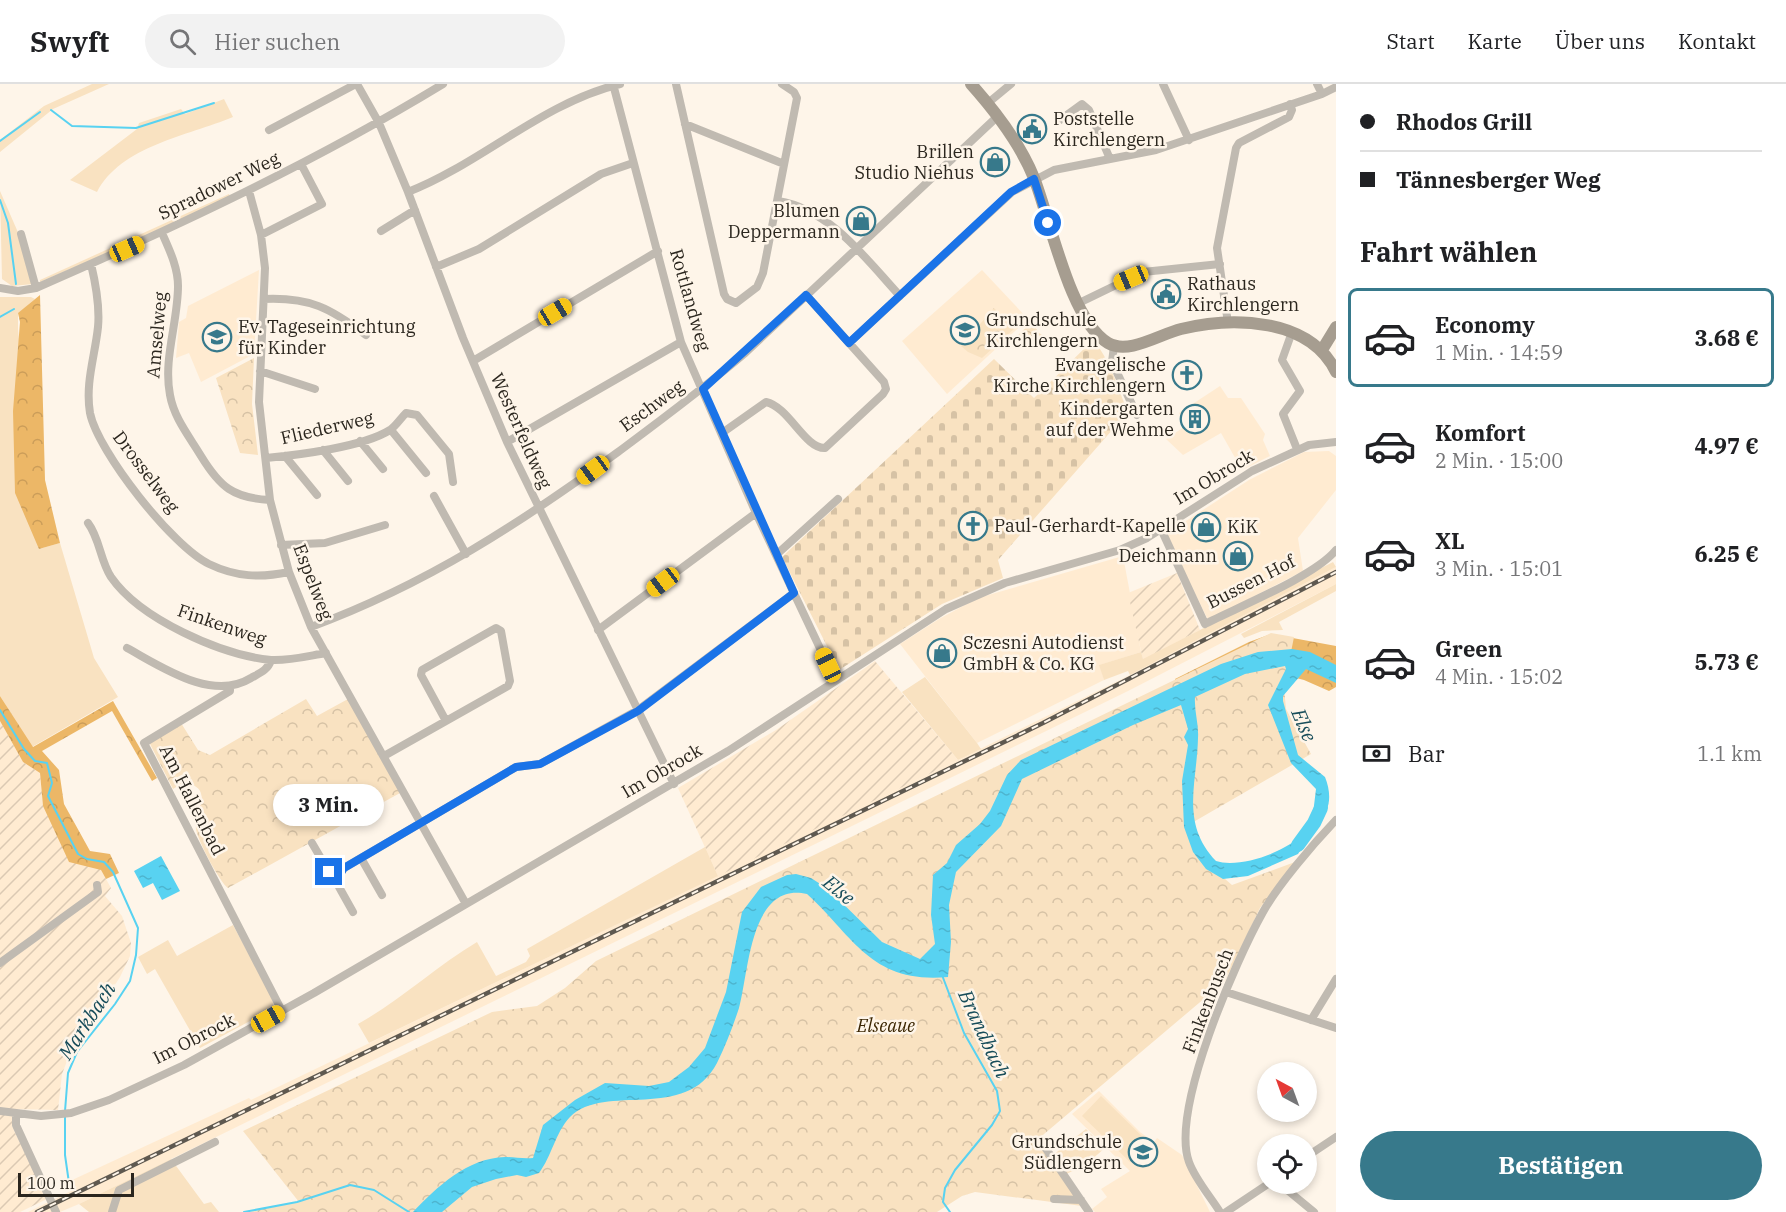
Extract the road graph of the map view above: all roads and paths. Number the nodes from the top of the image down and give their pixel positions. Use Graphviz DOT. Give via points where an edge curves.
graph roads {
  1 [pos="356,84"];
  2 [pos="443,84"];
  3 [pos="616,84"];
  4 [pos="676,84"];
  5 [pos="782,84"];
  6 [pos="971,84"];
  7 [pos="1011,84"];
  8 [pos="1163,84"];
  9 [pos="1317,84"];
  10 [pos="1336,87"];
  11 [pos="1322,94"];
  12 [pos="988,103"];
  13 [pos="1290,104"];
  14 [pos="998,116"];
  15 [pos="1060,120"];
  16 [pos="379,123"];
  17 [pos="685,124"];
  18 [pos="269,130"];
  19 [pos="1189,140"];
  20 [pos="1110,159"];
  21 [pos="633,163"];
  22 [pos="302,164"];
  23 [pos="784,164"];
  24 [pos="1034,179"];
  25 [pos="249,191"];
  26 [pos="408,192"];
  27 [pos="778,201"];
  28 [pos="415,210"];
  29 [pos="381,231"];
  30 [pos="162,233"];
  31 [pos="21,234"];
  32 [pos="261,235"];
  33 [pos="855,247"];
  34 [pos="658,251"];
  35 [pos="91,264"];
  36 [pos="1220,264"];
  37 [pos="436,267"];
  38 [pos="0,288"];
  39 [pos="36,288"];
  40 [pos="806,295"];
  41 [pos="900,296"];
  42 [pos="264,299"];
  43 [pos="1079,303"];
  44 [pos="1228,323"];
  45 [pos="1336,327"];
  46 [pos="1292,332"];
  47 [pos="366,335"];
  48 [pos="681,342"];
  49 [pos="849,343"];
  50 [pos="1114,345"];
  51 [pos="1322,350"];
  52 [pos="473,361"];
  53 [pos="260,371"];
  54 [pos="1336,372"];
  55 [pos="315,389"];
  56 [pos="703,389"];
  57 [pos="1137,415"];
  58 [pos="391,430"];
  59 [pos="722,433"];
  60 [pos="360,441"];
  61 [pos="507,442"];
  62 [pos="1336,442"];
  63 [pos="1297,449"];
  64 [pos="323,450"];
  65 [pos="285,456"];
  66 [pos="266,458"];
  67 [pos="383,469"];
  68 [pos="426,473"];
  69 [pos="348,481"];
  70 [pos="453,482"];
  71 [pos="317,495"];
  72 [pos="434,496"];
  73 [pos="838,499"];
  74 [pos="270,500"];
  75 [pos="538,510"];
  76 [pos="756,513"];
  77 [pos="88,523"];
  78 [pos="385,525"];
  79 [pos="1161,529"];
  80 [pos="281,545"];
  81 [pos="1336,550"];
  82 [pos="466,554"];
  83 [pos="776,555"];
  84 [pos="289,572"];
  85 [pos="794,593"];
  86 [pos="311,627"];
  87 [pos="598,630"];
  88 [pos="127,648"];
  89 [pos="326,653"];
  90 [pos="271,660"];
  91 [pos="835,680"];
  92 [pos="230,687"];
  93 [pos="638,711"];
  94 [pos="446,721"];
  95 [pos="384,756"];
  96 [pos="674,783"];
  97 [pos="1336,820"];
  98 [pos="422,824"];
  99 [pos="312,843"];
  100 [pos="361,858"];
  101 [pos="339,876"];
  102 [pos="97,885"];
  103 [pos="382,895"];
  104 [pos="466,904"];
  105 [pos="353,912"];
  106 [pos="0,963"];
  107 [pos="1336,980"];
  108 [pos="1226,992"];
  109 [pos="282,1011"];
  110 [pos="1311,1020"];
  111 [pos="1336,1028"];
  112 [pos="0,1112"];
  113 [pos="16,1115"];
  114 [pos="1336,1137"];
  115 [pos="1040,1140"];
  116 [pos="215,1142"];
  117 [pos="1317,1150"];
  118 [pos="1257,1191"];
  119 [pos="1292,1194"];
  120 [pos="1054,1199"];
  121 [pos="1081,1200"];
  122 [pos="56,1212"];
  123 [pos="112,1212"];
  124 [pos="1089,1212"];
  125 [pos="1220,1212"];
  126 [pos="1226,1212"];
  127 [pos="1314,1212"];
  1 -- 16 [label="street, Westerfeldweg"];
  1 -- 18 [label="street"];
  2 -- 16 [label="street, Spradower Weg"];
  3 -- 21 [label="street, Rottlandweg"];
  3 -- 26 [label="street" via="568,102 439,180"];
  4 -- 17 [label="street"];
  5 -- 23 [label="street" via="797,98"];
  6 -- 12 [label="street"];
  7 -- 12 [label="street"];
  8 -- 19 [label="street"];
  9 -- 11 [label="street"];
  10 -- 11 [label="street"];
  11 -- 13 [label="street"];
  12 -- 14 [label="street"];
  13 -- 19 [label="street"];
  13 -- 36 [label="street" via="1288,117 1236,148 1217,248"];
  14 -- 24 [label="street"];
  14 -- 33 [label="street, Eschweg"];
  15 -- 20 [label="street" via="1082,104 1089,110"];
  16 -- 22 [label="street, Spradower Weg"];
  16 -- 26 [label="street, Westerfeldweg"];
  17 -- 23 [label="street"];
  17 -- 27 [label="street" via="724,294 731,302 740,302 761,281"];
  19 -- 20 [label="street"];
  20 -- 24 [label="street" via="1054,170"];
  21 -- 34 [label="street, Rottlandweg"];
  21 -- 37 [label="street" via="601,174 479,249"];
  22 -- 25 [label="street, Spradower Weg"];
  22 -- 32 [label="street" via="322,204"];
  23 -- 27 [label="street"];
  24 -- 41 [label="street" via="1011,192"];
  24 -- 43 [label="street"];
  25 -- 30 [label="street, Spradower Weg"];
  25 -- 32 [label="street, Espelweg"];
  26 -- 28 [label="street, Westerfeldweg"];
  27 -- 33 [label="street" via="809,210"];
  28 -- 29 [label="street"];
  28 -- 37 [label="street, Westerfeldweg"];
  30 -- 35 [label="street, Spradower Weg"];
  30 -- 74 [label="street, Amselweg" via="178,285 168,375 176,416 227,489 248,499"];
  31 -- 39 [label="street"];
  32 -- 42 [label="street, Espelweg"];
  33 -- 40 [label="street, Eschweg"];
  33 -- 41 [label="street"];
  34 -- 48 [label="street, Rottlandweg"];
  34 -- 52 [label="street"];
  35 -- 39 [label="street, Spradower Weg"];
  35 -- 84 [label="street, Drosselweg" via="98,297 98,325 88,392 90,413 102,445 159,519 191,553 240,576"];
  36 -- 43 [label="street" via="1143,272"];
  36 -- 44 [label="street"];
  37 -- 52 [label="street, Westerfeldweg"];
  38 -- 39 [label="street, Spradower Weg"];
  40 -- 49 [label="street"];
  40 -- 56 [label="street, Eschweg"];
  41 -- 49 [label="street"];
  42 -- 47 [label="street" via="310,301 336,313"];
  42 -- 53 [label="street, Espelweg"];
  43 -- 50 [label="street" via="1100,336"];
  44 -- 46 [label="street"];
  44 -- 50 [label="street" via="1180,329 1128,346"];
  45 -- 51 [label="street"];
  46 -- 51 [label="street"];
  46 -- 63 [label="street" via="1282,360 1300,391 1283,414"];
  48 -- 56 [label="street, Rottlandweg"];
  48 -- 61 [label="street"];
  49 -- 59 [label="street" via="886,389 831,444 825,448 815,446 778,406 766,402"];
  50 -- 57 [label="street" via="1112,362"];
  51 -- 54 [label="street"];
  52 -- 61 [label="street, Westerfeldweg"];
  53 -- 55 [label="street"];
  53 -- 66 [label="street, Espelweg" via="259,402"];
  56 -- 59 [label="street, Rottlandweg"];
  56 -- 75 [label="street, Eschweg"];
  58 -- 60 [label="street, Fliederweg"];
  58 -- 68 [label="street"];
  58 -- 70 [label="street, Fliederweg" via="406,413 417,415 449,454"];
  59 -- 76 [label="street, Rottlandweg"];
  60 -- 64 [label="street, Fliederweg"];
  60 -- 67 [label="street"];
  61 -- 75 [label="street, Westerfeldweg"];
  62 -- 63 [label="street, Im Obrock"];
  63 -- 79 [label="street, Im Obrock" via="1240,477"];
  64 -- 65 [label="street, Fliederweg"];
  64 -- 69 [label="street"];
  65 -- 66 [label="street, Fliederweg"];
  65 -- 71 [label="street"];
  66 -- 74 [label="street, Espelweg"];
  72 -- 82 [label="street"];
  73 -- 83 [label="street"];
  74 -- 80 [label="street, Espelweg"];
  75 -- 82 [label="street, Eschweg"];
  75 -- 87 [label="street, Westerfeldweg"];
  76 -- 83 [label="street, Rottlandweg"];
  76 -- 87 [label="street"];
  77 -- 90 [label="street, Finkenweg" via="110,574 144,610 205,641"];
  78 -- 80 [label="street" via="325,543"];
  79 -- 81 [label="street, Bussen Hof" via="1205,624 1328,561"];
  79 -- 91 [label="street, Im Obrock" via="1120,550 966,599"];
  80 -- 84 [label="street, Espelweg"];
  82 -- 86 [label="street, Eschweg" via="405,588"];
  83 -- 85 [label="street, Rottlandweg"];
  84 -- 86 [label="street, Espelweg"];
  85 -- 91 [label="street, Rottlandweg"];
  85 -- 93 [label="street"];
  86 -- 89 [label="street, Espelweg"];
  87 -- 93 [label="street, Westerfeldweg"];
  88 -- 92 [label="street" via="193,680"];
  89 -- 90 [label="street, Finkenweg"];
  89 -- 95 [label="street, Espelweg"];
  90 -- 92 [label="street, Am Hallenbad" via="266,669 239,686"];
  91 -- 96 [label="street, Im Obrock" via="772,724"];
  92 -- 109 [label="street, Am Hallenbad" via="230,691 144,743"];
  93 -- 96 [label="street, Westerfeldweg"];
  93 -- 98 [label="street" via="540,764 516,767 425,818"];
  94 -- 94 [label="street" via="508,686 501,631 496,628 422,670 421,675"];
  94 -- 95 [label="street"];
  95 -- 98 [label="street, Espelweg"];
  96 -- 104 [label="street, Im Obrock"];
  97 -- 108 [label="street, Finkenbusch" via="1263,911"];
  98 -- 100 [label="street"];
  98 -- 104 [label="street, Espelweg"];
  99 -- 101 [label="street" via="329,872"];
  100 -- 101 [label="street" via="344,868"];
  100 -- 103 [label="street"];
  101 -- 105 [label="street" via="339,887"];
  102 -- 106 [label="street" via="98,892"];
  104 -- 109 [label="street, Im Obrock"];
  107 -- 110 [label="street"];
  108 -- 110 [label="street"];
  108 -- 125 [label="street, Finkenbusch" via="1194,1087 1185,1136 1189,1162"];
  109 -- 113 [label="street, Im Obrock" via="184,1065 109,1100 71,1113"];
  110 -- 111 [label="street"];
  112 -- 113 [label="street, Im Obrock"];
  113 -- 122 [label="street" via="16,1125"];
  114 -- 117 [label="street"];
  115 -- 121 [label="street"];
  116 -- 123 [label="street" via="119,1190"];
  118 -- 126 [label="street"];
  119 -- 127 [label="street"];
  120 -- 121 [label="street"];
  121 -- 124 [label="street"];
}
